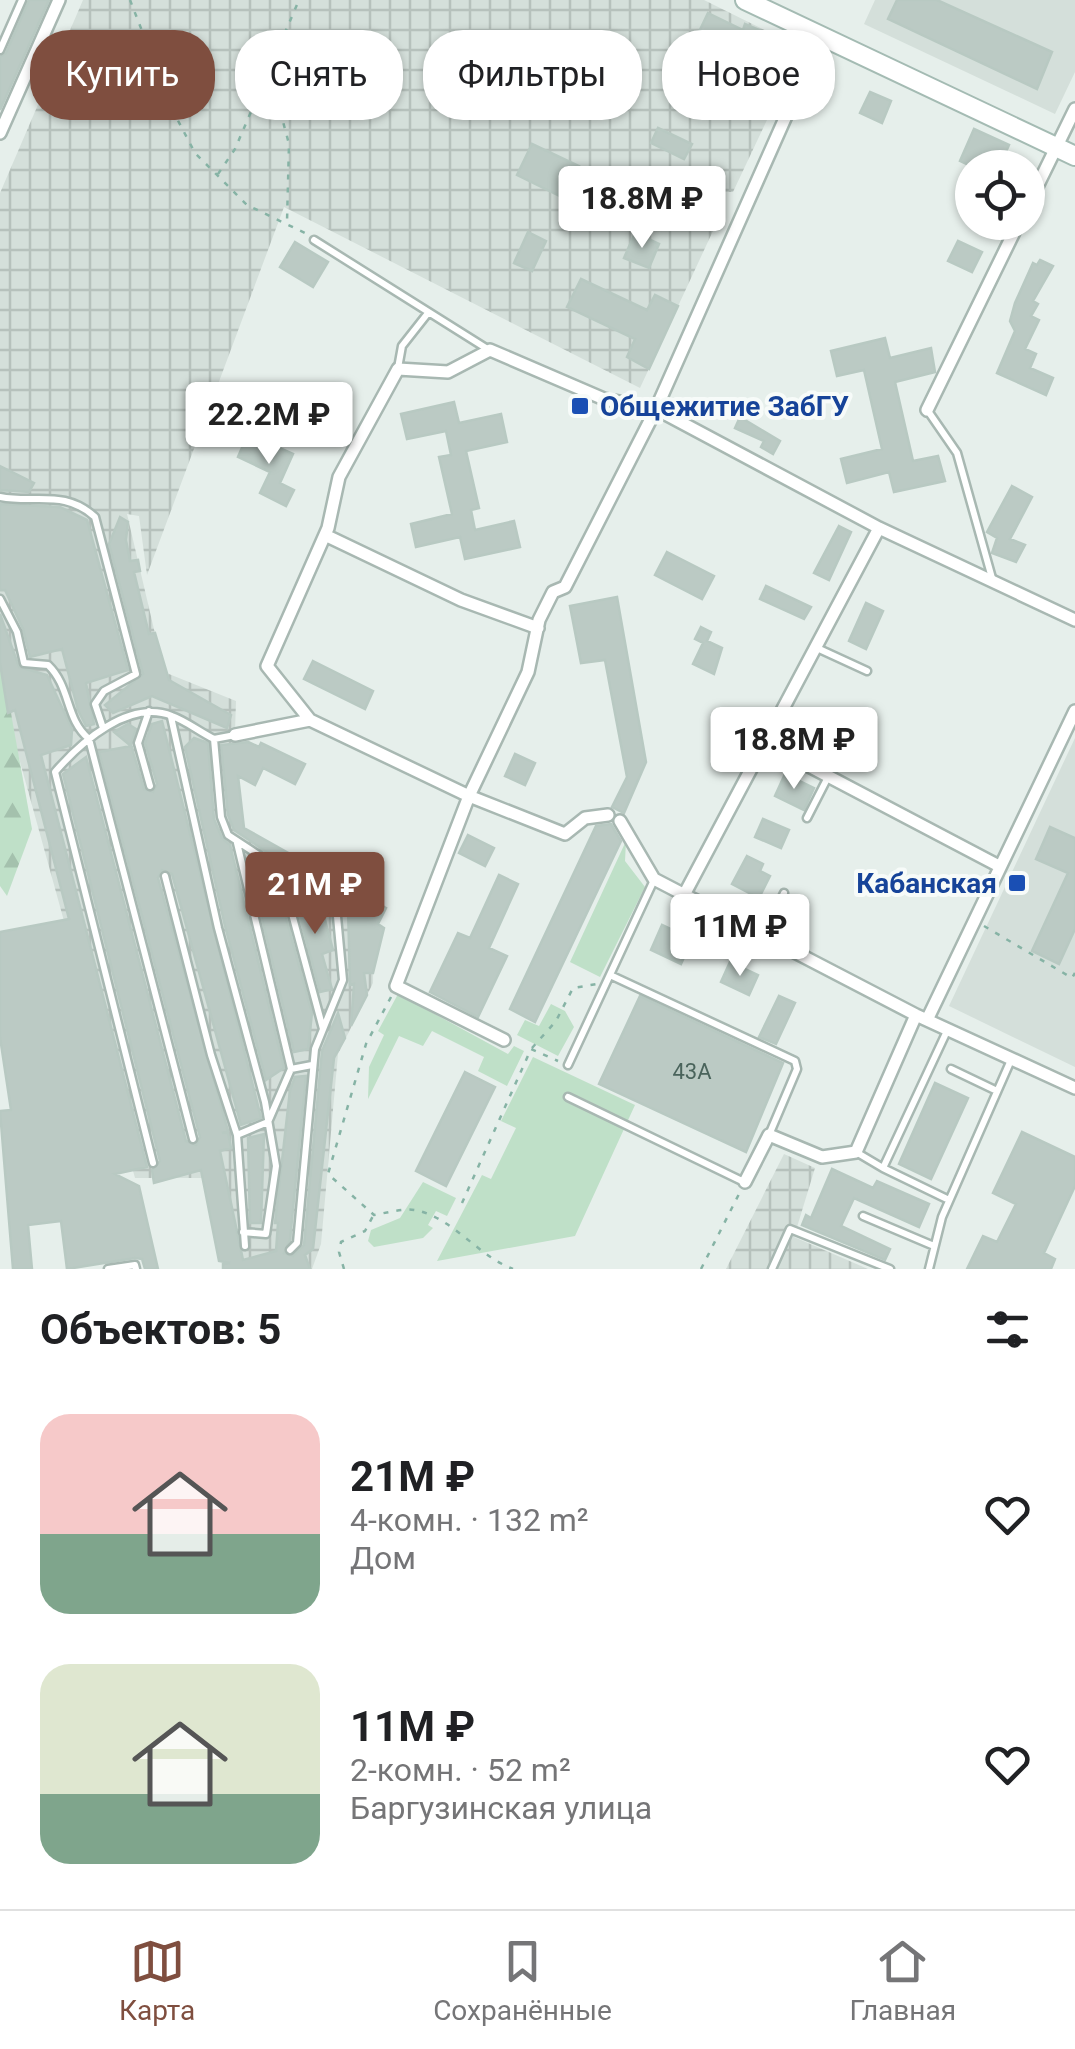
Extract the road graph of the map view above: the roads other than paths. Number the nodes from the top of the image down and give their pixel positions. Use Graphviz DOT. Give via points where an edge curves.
graph roads {
  1 [pos="22,0"];
  2 [pos="59,0"];
  3 [pos="745,0"];
  4 [pos="811,30"];
  5 [pos="835,41"];
  6 [pos="0,50"];
  7 [pos="1075,109"];
  8 [pos="784,120"];
  9 [pos="0,133"];
  10 [pos="1056,148"];
  11 [pos="1075,156"];
  12 [pos="1045,171"];
  13 [pos="314,240"];
  14 [pos="1010,240"];
  15 [pos="428,313"];
  16 [pos="490,350"];
  17 [pos="398,369"];
  18 [pos="656,408"];
  19 [pos="927,410"];
  20 [pos="0,497"];
  21 [pos="879,528"];
  22 [pos="325,535"];
  23 [pos="992,578"];
  24 [pos="0,599"];
  25 [pos="1075,620"];
  26 [pos="538,628"];
  27 [pos="816,648"];
  28 [pos="867,671"];
  29 [pos="149,711"];
  30 [pos="1075,711"];
  31 [pos="170,715"];
  32 [pos="310,720"];
  33 [pos="103,728"];
  34 [pos="235,734"];
  35 [pos="90,738"];
  36 [pos="214,739"];
  37 [pos="765,742"];
  38 [pos="828,776"];
  39 [pos="150,786"];
  40 [pos="469,796"];
  41 [pos="808,818"];
  42 [pos="237,843"];
  43 [pos="999,866"];
  44 [pos="280,872"];
  45 [pos="165,876"];
  46 [pos="654,879"];
  47 [pos="784,893"];
  48 [pos="684,895"];
  49 [pos="764,936"];
  50 [pos="608,979"];
  51 [pos="921,1017"];
  52 [pos="323,1029"];
  53 [pos="948,1030"];
  54 [pos="504,1040"];
  55 [pos="1012,1059"];
  56 [pos="312,1065"];
  57 [pos="568,1065"];
  58 [pos="291,1069"];
  59 [pos="951,1069"];
  60 [pos="1075,1088"];
  61 [pos="998,1091"];
  62 [pos="568,1097"];
  63 [pos="268,1122"];
  64 [pos="237,1135"];
  65 [pos="768,1135"];
  66 [pos="193,1139"];
  67 [pos="856,1152"];
  68 [pos="153,1163"];
  69 [pos="884,1168"];
  70 [pos="745,1182"];
  71 [pos="949,1200"];
  72 [pos="863,1216"];
  73 [pos="242,1232"];
  74 [pos="245,1246"];
  75 [pos="934,1246"];
  76 [pos="290,1250"];
  77 [pos="108,1269"];
  78 [pos="136,1269"];
  79 [pos="773,1269"];
  80 [pos="890,1269"];
  81 [pos="928,1269"];
  1 -- 6 [label="lane"];
  2 -- 9 [label="street"];
  3 -- 4 [label="main road"];
  5 -- 10 [label="main road"];
  7 -- 10 [label="street"];
  8 -- 18 [label="street"];
  10 -- 11 [label="main road"];
  10 -- 12 [label="street"];
  13 -- 15 [label="lane"];
  14 -- 19 [label="street"];
  15 -- 16 [label="lane"];
  15 -- 17 [label="lane" via="402,346"];
  16 -- 17 [label="street" via="448,372"];
  16 -- 18 [label="street" via="604,399"];
  17 -- 22 [label="street" via="339,477"];
  18 -- 21 [label="street"];
  18 -- 26 [label="street"];
  19 -- 23 [label="lane" via="957,453"];
  20 -- 33 [label="lane" via="24,502 54,495 95,517 136,674 95,704"];
  21 -- 23 [label="street"];
  21 -- 27 [label="street"];
  22 -- 26 [label="street" via="461,600"];
  22 -- 32 [label="street" via="267,666"];
  23 -- 25 [label="street"];
  24 -- 35 [label="lane" via="24,663 48,664 60,676 75,727"];
  26 -- 40 [label="street" via="528,672"];
  27 -- 28 [label="lane"];
  27 -- 37 [label="street"];
  29 -- 31 [label="lane"];
  29 -- 33 [label="lane"];
  29 -- 39 [label="lane" via="138,742"];
  30 -- 43 [label="street"];
  31 -- 36 [label="lane"];
  31 -- 63 [label="lane"];
  32 -- 34 [label="street"];
  32 -- 40 [label="street"];
  33 -- 35 [label="lane"];
  34 -- 36 [label="lane"];
  35 -- 66 [label="lane"];
  35 -- 68 [label="lane" via="55,772 58,794"];
  36 -- 42 [label="lane" via="221,817"];
  37 -- 38 [label="street"];
  37 -- 48 [label="street"];
  38 -- 41 [label="lane"];
  38 -- 43 [label="street"];
  40 -- 46 [label="street" via="565,834 585,818 614,818"];
  40 -- 54 [label="street" via="396,986"];
  42 -- 44 [label="lane"];
  42 -- 58 [label="lane"];
  43 -- 51 [label="street"];
  44 -- 52 [label="lane"];
  44 -- 52 [label="lane" via="336,906 343,980"];
  45 -- 64 [label="lane"];
  46 -- 48 [label="street"];
  46 -- 50 [label="lane"];
  47 -- 49 [label="lane"];
  48 -- 49 [label="street"];
  49 -- 51 [label="street"];
  50 -- 57 [label="lane"];
  50 -- 65 [label="lane" via="795,1061"];
  51 -- 53 [label="street"];
  51 -- 67 [label="street"];
  52 -- 56 [label="lane"];
  53 -- 55 [label="street"];
  53 -- 69 [label="lane"];
  55 -- 60 [label="street"];
  55 -- 61 [label="lane"];
  56 -- 58 [label="lane"];
  56 -- 76 [label="lane" via="297,1243"];
  58 -- 63 [label="lane"];
  59 -- 61 [label="lane"];
  61 -- 71 [label="lane"];
  62 -- 70 [label="lane"];
  63 -- 64 [label="lane"];
  63 -- 73 [label="lane" via="276,1166 266,1234"];
  64 -- 73 [label="lane"];
  65 -- 67 [label="street" via="822,1156"];
  65 -- 70 [label="street"];
  67 -- 69 [label="lane"];
  69 -- 71 [label="lane"];
  71 -- 75 [label="lane"];
  72 -- 75 [label="lane"];
  73 -- 74 [label="lane"];
  75 -- 81 [label="lane"];
  77 -- 78 [label="lane"];
  79 -- 80 [label="lane" via="790,1230"];
}
